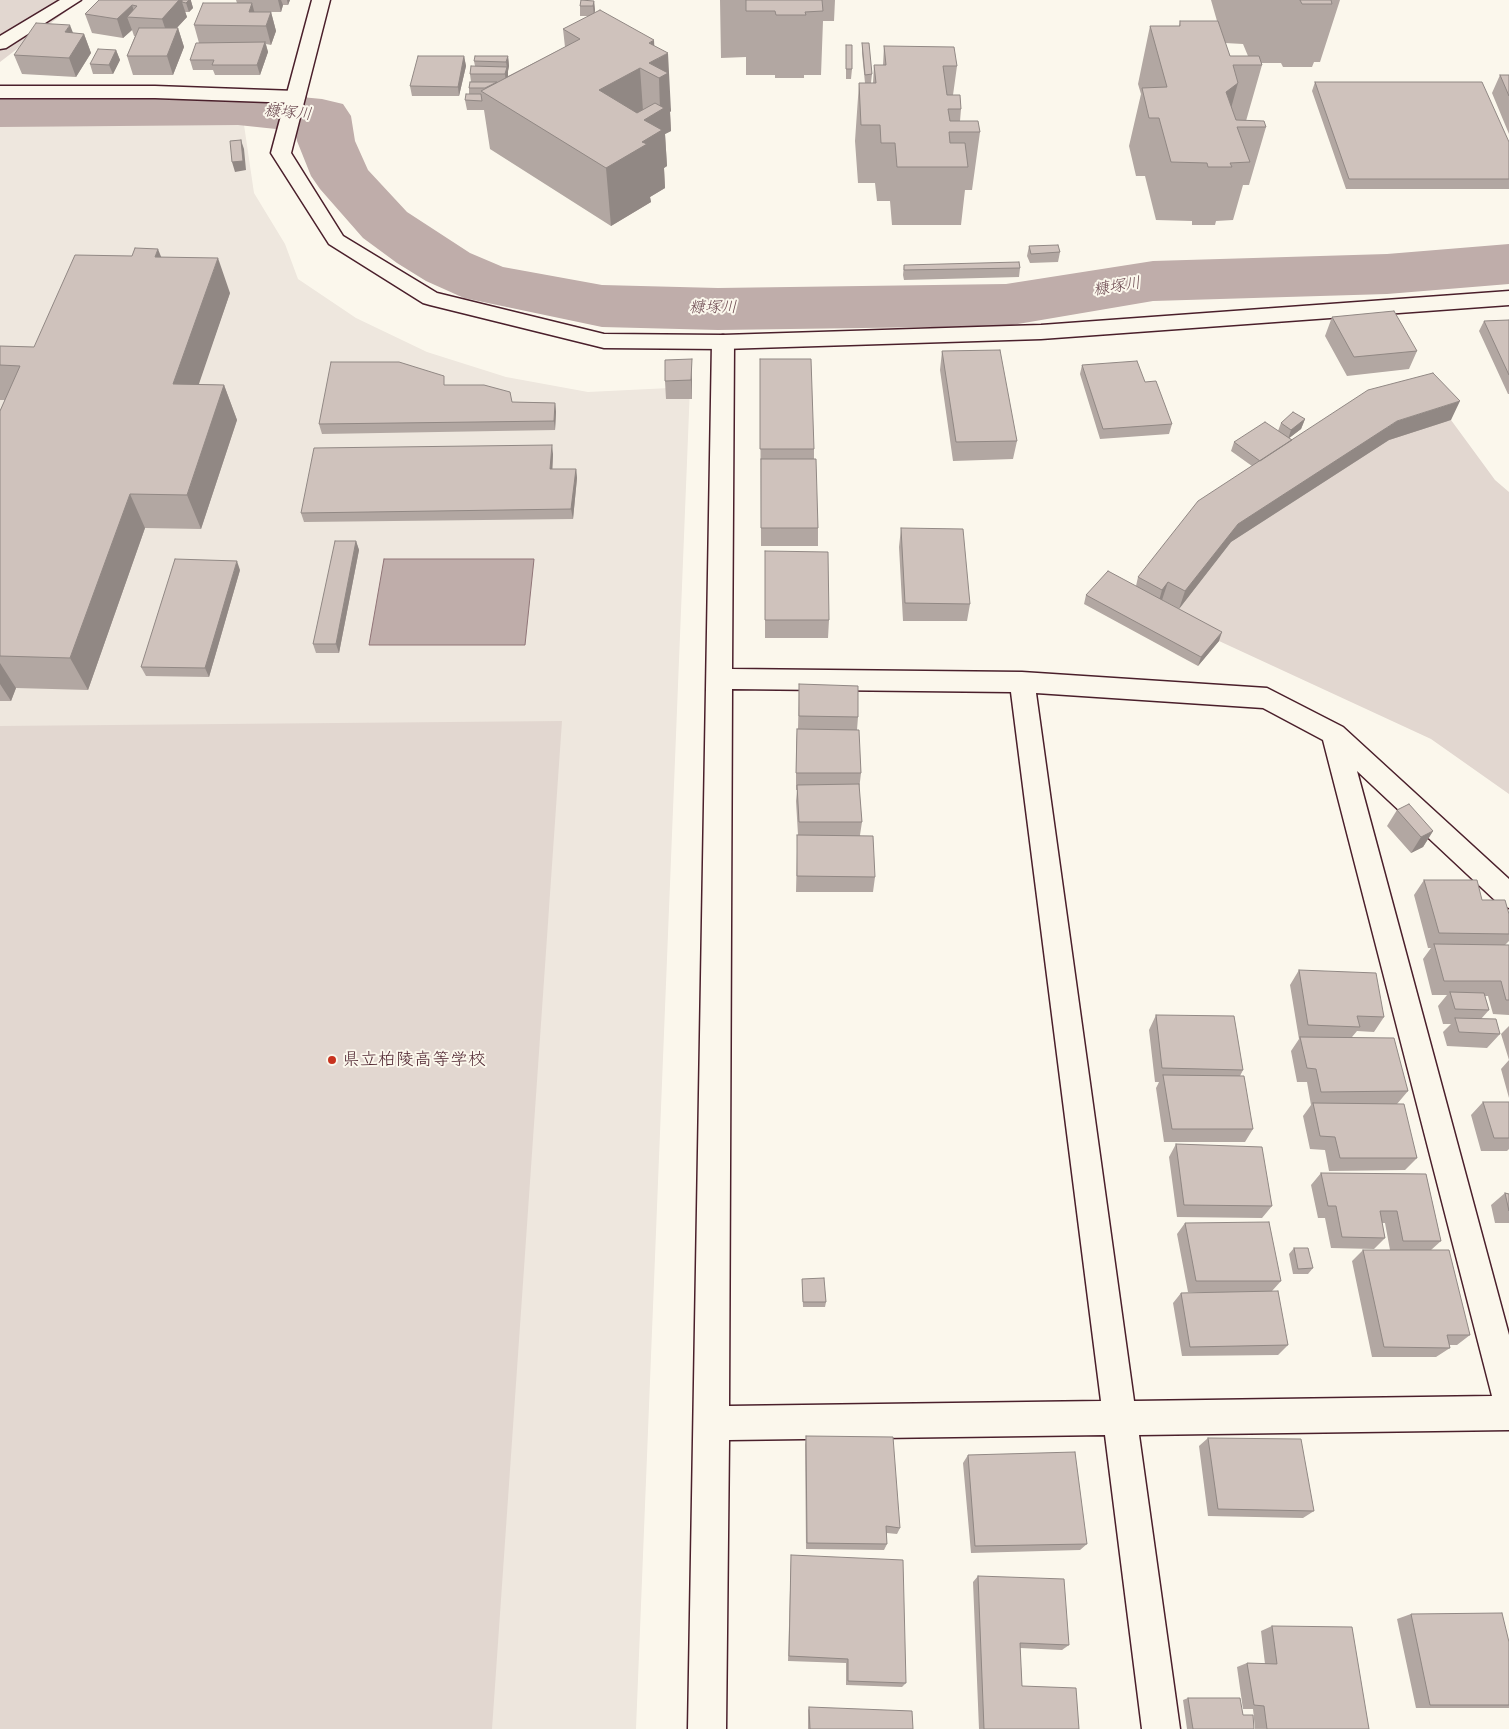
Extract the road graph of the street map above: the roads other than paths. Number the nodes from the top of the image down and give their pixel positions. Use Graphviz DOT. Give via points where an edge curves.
graph roads {
  1 [pos="72,0"];
  2 [pos="321,0"];
  3 [pos="0,44"];
  4 [pos="0,92"];
  5 [pos="296,97"];
  6 [pos="1509,298"];
  7 [pos="723,342"];
  8 [pos="720,680"];
  9 [pos="1022,682"];
  10 [pos="1334,734"];
  11 [pos="1509,896"];
  12 [pos="1509,1398"];
  13 [pos="1509,1414"];
  14 [pos="1120,1417"];
  15 [pos="712,1423"];
  16 [pos="707,1729"];
  17 [pos="1161,1729"];
  1 -- 3 [label="street"];
  2 -- 5 [label="street"];
  4 -- 5 [label="street" via="155,92"];
  5 -- 7 [label="street" via="281,153 336,240 430,298 604,341"];
  6 -- 7 [label="street" via="1041,332"];
  7 -- 8 [label="street"];
  8 -- 9 [label="street"];
  8 -- 15 [label="street"];
  9 -- 10 [label="street" via="1267,698"];
  9 -- 14 [label="street"];
  10 -- 11 [label="street"];
  10 -- 12 [label="street"];
  13 -- 14 [label="street"];
  14 -- 15 [label="street"];
  14 -- 17 [label="street"];
  15 -- 16 [label="street"];
}
